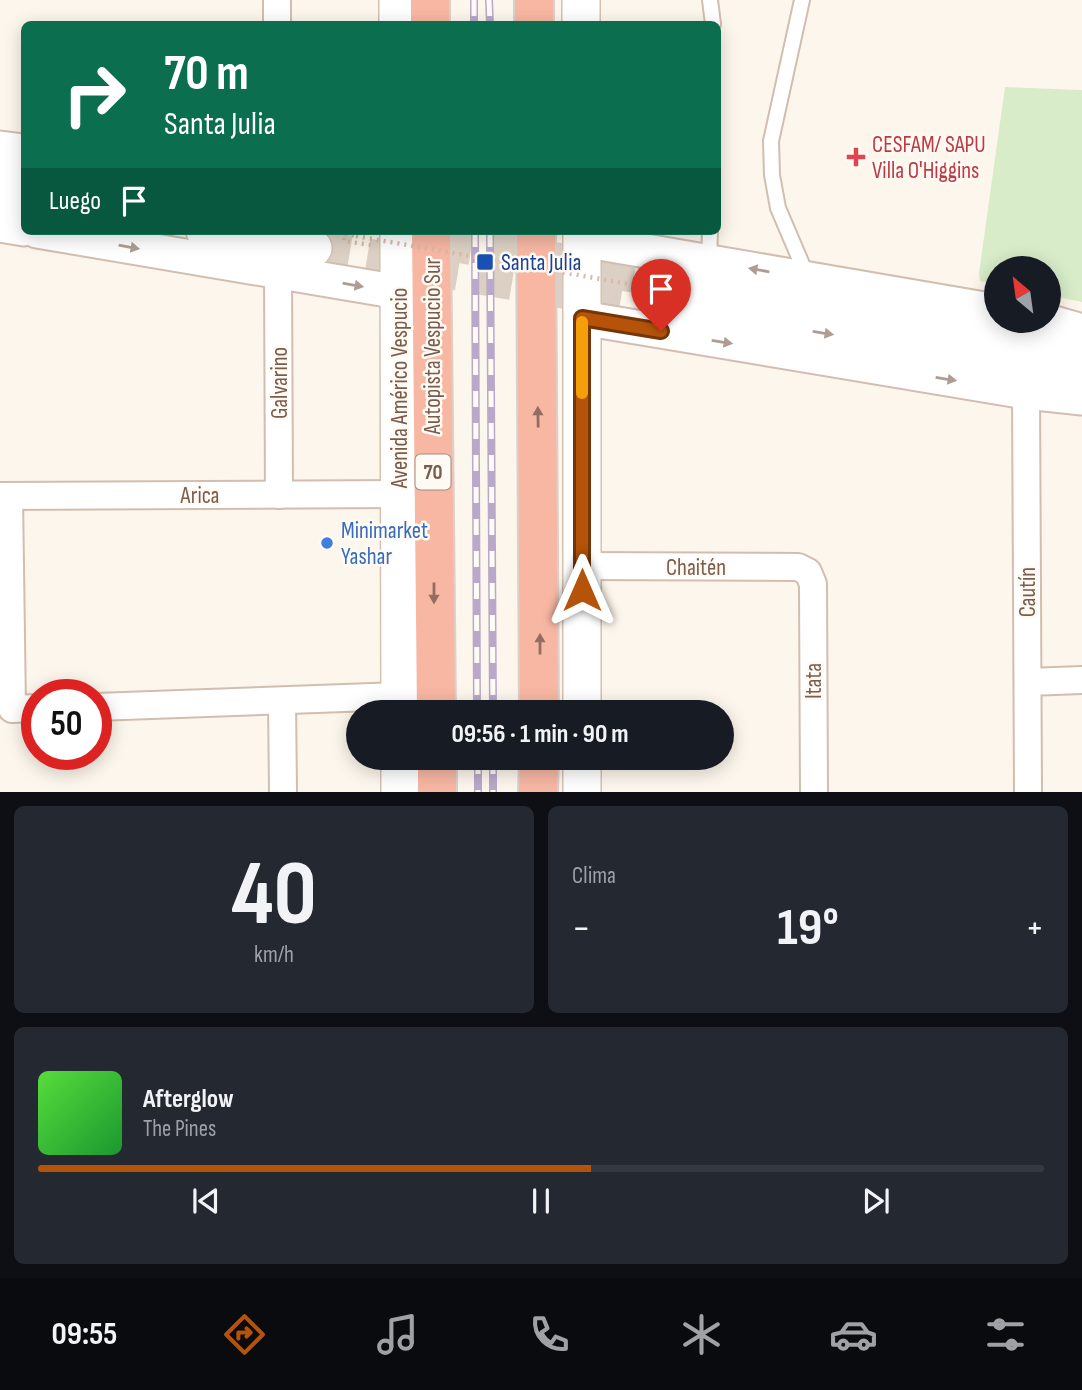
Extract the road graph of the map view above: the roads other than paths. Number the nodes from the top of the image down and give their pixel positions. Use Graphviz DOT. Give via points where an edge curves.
graph roads {
  1 [pos="277,0"];
  2 [pos="398,0"];
  3 [pos="430,0"];
  4 [pos="534,0"];
  5 [pos="581,0"];
  6 [pos="710,0"];
  7 [pos="802,0"];
  8 [pos="278,21"];
  9 [pos="398,21"];
  10 [pos="430,21"];
  11 [pos="534,21"];
  12 [pos="581,21"];
  13 [pos="713,21"];
  14 [pos="0,148"];
  15 [pos="21,151"];
  16 [pos="0,170"];
  17 [pos="21,174"];
  18 [pos="0,200"];
  19 [pos="21,204"];
  20 [pos="0,225"];
  21 [pos="21,228"];
  22 [pos="61,235"];
  23 [pos="279,235"];
  24 [pos="431,235"];
  25 [pos="536,235"];
  26 [pos="582,235"];
  27 [pos="334,238"];
  28 [pos="389,239"];
  29 [pos="709,246"];
  30 [pos="278,272"];
  31 [pos="808,279"];
  32 [pos="399,292"];
  33 [pos="984,309"];
  34 [pos="582,318"];
  35 [pos="1061,325"];
  36 [pos="1082,331"];
  37 [pos="1082,346"];
  38 [pos="1082,377"];
  39 [pos="1026,392"];
  40 [pos="1082,398"];
  41 [pos="400,494"];
  42 [pos="279,495"];
  43 [pos="5,496"];
  44 [pos="582,566"];
  45 [pos="808,572"];
  46 [pos="21,679"];
  47 [pos="1082,680"];
  48 [pos="1028,682"];
  49 [pos="400,700"];
  50 [pos="436,700"];
  51 [pos="539,700"];
  52 [pos="582,700"];
  53 [pos="282,701"];
  54 [pos="346,703"];
  55 [pos="112,706"];
  56 [pos="400,770"];
  57 [pos="437,770"];
  58 [pos="539,770"];
  59 [pos="582,770"];
  60 [pos="283,792"];
  61 [pos="400,792"];
  62 [pos="437,792"];
  63 [pos="538,792"];
  64 [pos="582,792"];
  65 [pos="814,792"];
  66 [pos="1028,792"];
  1 -- 8 [label="street"];
  2 -- 9 [label="main road"];
  3 -- 10 [label="highway"];
  4 -- 11 [label="highway"];
  5 -- 12 [label="main road"];
  6 -- 13 [label="lane"];
  7 -- 31 [label="lane" via="771,141 778,208"];
  14 -- 15 [label="street"];
  16 -- 17 [label="main road"];
  18 -- 19 [label="main road"];
  20 -- 21 [label="street"];
  22 -- 30 [label="street, one-way"];
  23 -- 27 [label="main road"];
  24 -- 50 [label="highway, Autopista Vespucio Sur / 70, one-way"];
  51 -- 25 [label="highway, one-way"];
  26 -- 29 [label="street"];
  26 -- 34 [label="main road"];
  28 -- 32 [label="main road, Avenida Américo Vespucio"];
  31 -- 29 [label="street, one-way"];
  30 -- 32 [label="street, one-way"];
  30 -- 42 [label="street, Galvarino"];
  31 -- 33 [label="street"];
  32 -- 41 [label="main road, Avenida Américo Vespucio"];
  34 -- 39 [label="street, one-way"];
  34 -- 44 [label="main road"];
  35 -- 36 [label="street"];
  37 -- 38 [label="main road, one-way" via="650,290"];
  39 -- 40 [label="street"];
  39 -- 48 [label="street, Cautín"];
  41 -- 42 [label="street, Arica"];
  41 -- 49 [label="main road, Avenida Américo Vespucio"];
  42 -- 43 [label="street, Arica"];
  43 -- 46 [label="street"];
  44 -- 45 [label="street, Chaitén" via="798,567"];
  44 -- 52 [label="main road"];
  45 -- 65 [label="street, Itata" via="813,584"];
  47 -- 48 [label="street"];
  48 -- 66 [label="street, Cautín"];
  53 -- 54 [label="street"];
  53 -- 55 [label="street"];
  53 -- 60 [label="street"];
  56 -- 61 [label="main road"];
  57 -- 62 [label="highway"];
  58 -- 63 [label="highway"];
  59 -- 64 [label="main road"];
}
